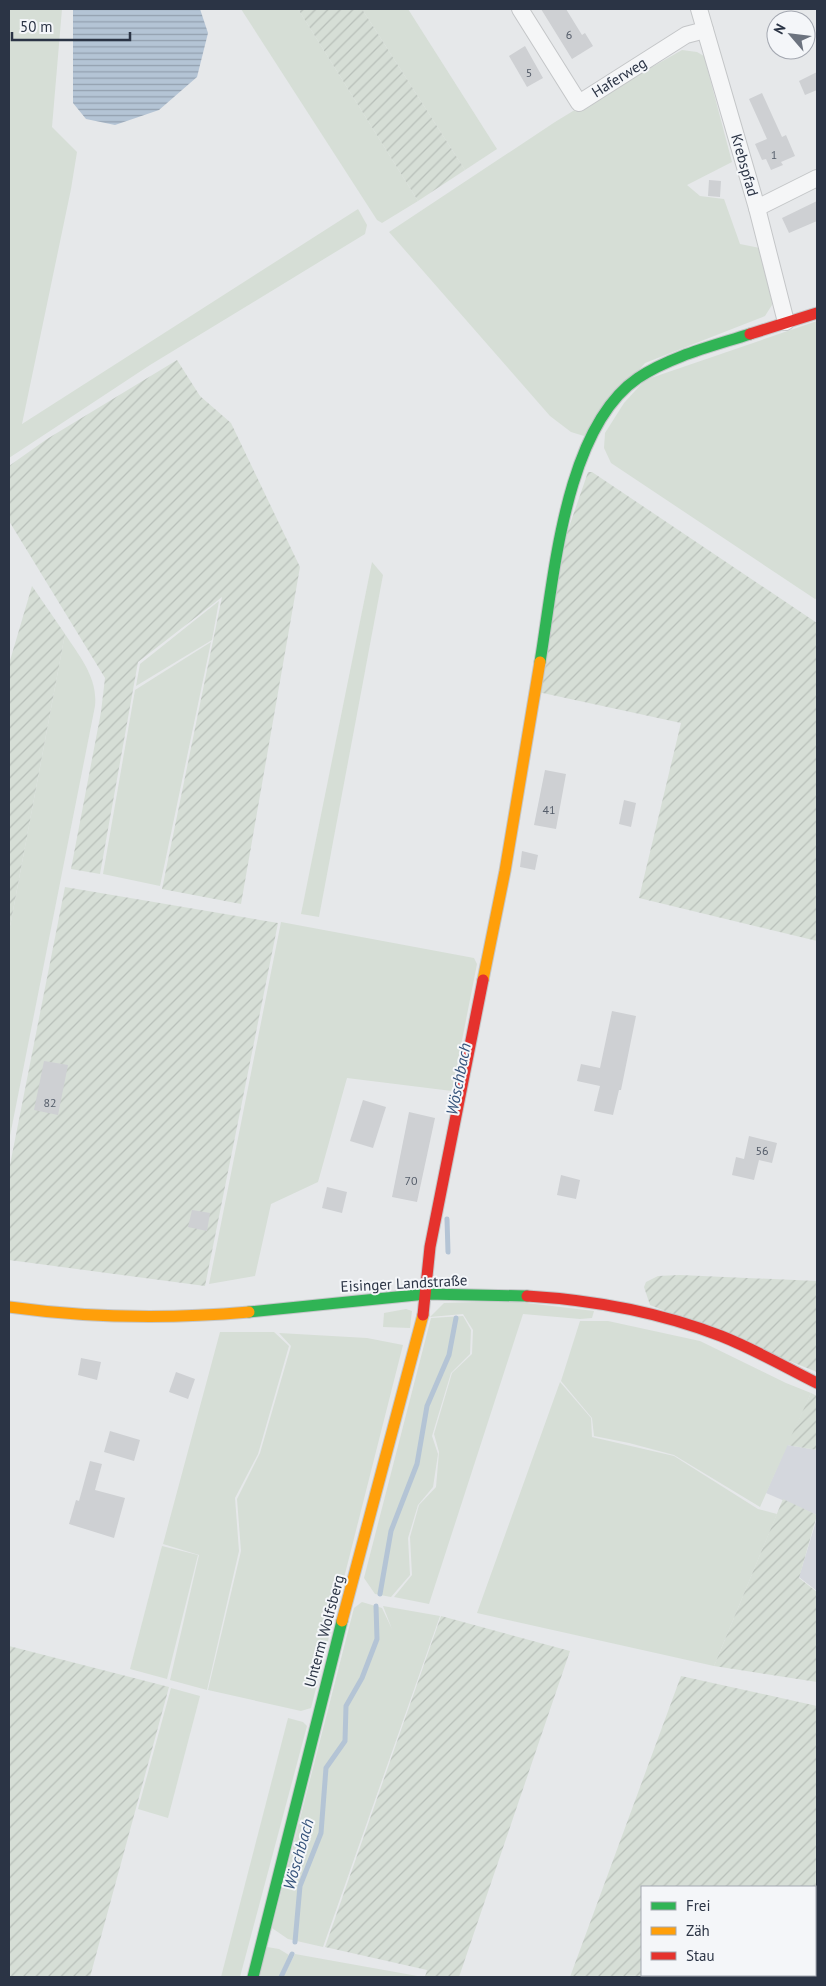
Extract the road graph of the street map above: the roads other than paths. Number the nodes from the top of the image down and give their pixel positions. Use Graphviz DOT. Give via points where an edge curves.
graph roads {
  1 [pos="520,9"];
  2 [pos="700,9"];
  3 [pos="705,30"];
  4 [pos="817,178"];
  5 [pos="757,208"];
  6 [pos="817,313"];
  7 [pos="786,322"];
  8 [pos="425,1294"];
  9 [pos="9,1308"];
  10 [pos="817,1383"];
  11 [pos="253,1977"];
  1 -- 3 [label="street, Haferweg" via="579,103 686,35"];
  2 -- 3 [label="street, Krebspfad"];
  3 -- 5 [label="street, Krebspfad"];
  4 -- 5 [label="street"];
  5 -- 7 [label="street, Krebspfad"];
  6 -- 7 [label="street"];
  7 -- 8 [label="street, Unterm Wolfsberg" via="681,358 630,384 605,411 584,452 561,535 504,871 430,1248"];
  8 -- 9 [label="street, Eisinger Landstraße" via="161,1318 77,1316"];
  8 -- 10 [label="street, Eisinger Landstraße" via="533,1297 640,1312 720,1336"];
  8 -- 11 [label="street, Unterm Wolfsberg" via="423,1316 316,1721"];
}
